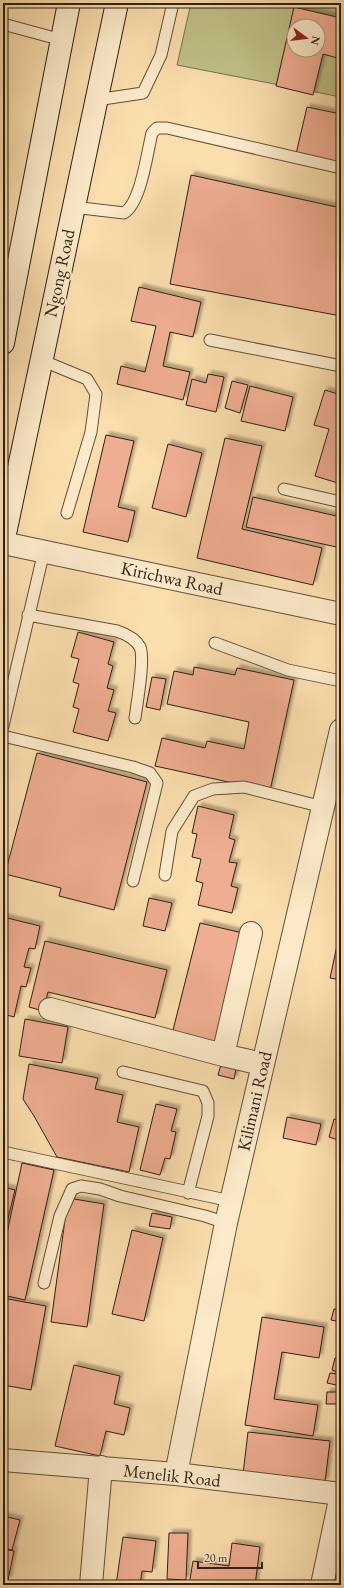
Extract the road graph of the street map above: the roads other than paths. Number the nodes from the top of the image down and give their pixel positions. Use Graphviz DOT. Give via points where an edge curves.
graph roads {
  1 [pos="69,3"];
  2 [pos="117,3"];
  3 [pos="173,3"];
  4 [pos="3,24"];
  5 [pos="62,40"];
  6 [pos="96,100"];
  7 [pos="341,168"];
  8 [pos="73,207"];
  9 [pos="9,282"];
  10 [pos="210,340"];
  11 [pos="3,343"];
  12 [pos="41,360"];
  13 [pos="341,366"];
  14 [pos="284,489"];
  15 [pos="341,502"];
  16 [pos="67,513"];
  17 [pos="3,543"];
  18 [pos="44,551"];
  19 [pos="341,614"];
  20 [pos="28,615"];
  21 [pos="215,643"];
  22 [pos="341,681"];
  23 [pos="135,718"];
  24 [pos="3,726"];
  25 [pos="341,730"];
  26 [pos="3,736"];
  27 [pos="323,808"];
  28 [pos="165,875"];
  29 [pos="133,881"];
  30 [pos="251,933"];
  31 [pos="50,1009"];
  32 [pos="223,1055"];
  33 [pos="262,1064"];
  34 [pos="123,1072"];
  35 [pos="3,1152"];
  36 [pos="188,1193"];
  37 [pos="231,1201"];
  38 [pos="226,1222"];
  39 [pos="44,1283"];
  40 [pos="3,1460"];
  41 [pos="100,1467"];
  42 [pos="176,1474"];
  43 [pos="341,1495"];
  44 [pos="91,1585"];
  45 [pos="322,1585"];
  1 -- 5 [label="street"];
  2 -- 6 [label="street, Ngong Road"];
  3 -- 6 [label="lane" via="161,55 143,93"];
  4 -- 5 [label="lane"];
  5 -- 9 [label="street"];
  6 -- 8 [label="street, Ngong Road"];
  7 -- 8 [label="lane" via="167,128 157,128 152,133 136,197 130,210 124,213"];
  8 -- 12 [label="street, Ngong Road"];
  9 -- 11 [label="street"];
  10 -- 13 [label="lane"];
  12 -- 16 [label="lane" via="87,378 96,394 91,432"];
  12 -- 17 [label="street, Ngong Road"];
  14 -- 15 [label="lane"];
  17 -- 18 [label="street, Kirichwa Road"];
  18 -- 19 [label="street, Kirichwa Road"];
  18 -- 20 [label="lane"];
  20 -- 23 [label="lane" via="117,632 134,640 140,647 142,658"];
  20 -- 24 [label="lane"];
  21 -- 22 [label="lane" via="288,670"];
  25 -- 27 [label="street, Kilimani Road"];
  26 -- 29 [label="lane" via="133,766 150,773 157,783"];
  27 -- 28 [label="lane" via="244,787 213,789 194,796 172,831"];
  27 -- 33 [label="street, Kilimani Road"];
  30 -- 32 [label="street"];
  31 -- 32 [label="street"];
  32 -- 33 [label="street"];
  33 -- 37 [label="street, Kilimani Road"];
  34 -- 36 [label="lane" via="203,1091 208,1103 208,1116"];
  35 -- 36 [label="lane"];
  36 -- 37 [label="lane"];
  37 -- 38 [label="street, Kilimani Road"];
  38 -- 39 [label="lane" via="100,1189 81,1186 72,1189 60,1216"];
  38 -- 42 [label="street, Kilimani Road"];
  40 -- 41 [label="street, Menelik Road"];
  41 -- 42 [label="street, Menelik Road"];
  41 -- 44 [label="street"];
  42 -- 43 [label="street, Menelik Road"];
  43 -- 45 [label="street"];
}
